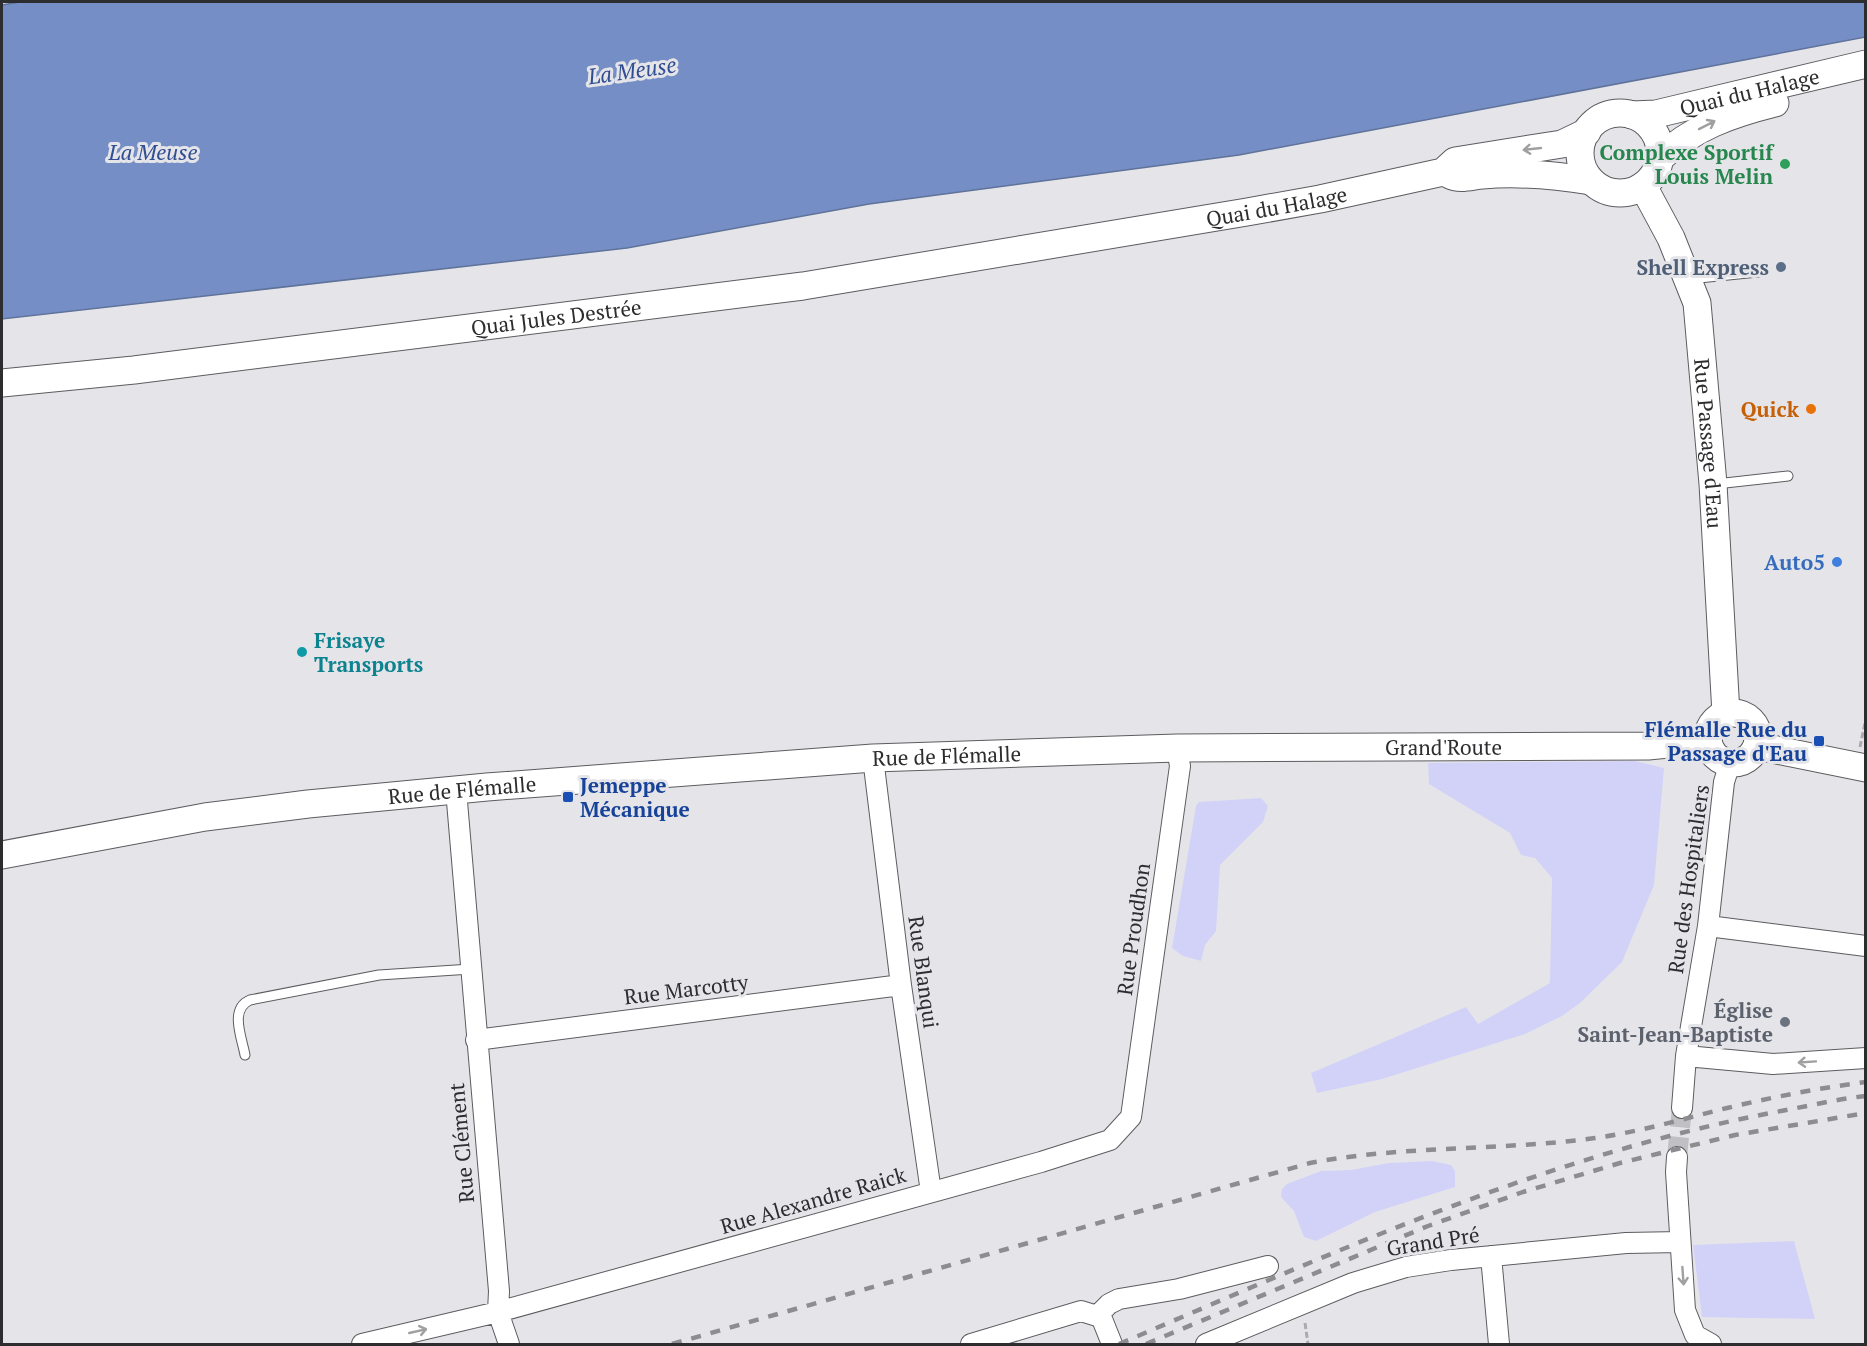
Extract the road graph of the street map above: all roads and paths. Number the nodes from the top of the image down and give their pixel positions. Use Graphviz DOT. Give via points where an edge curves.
graph roads {
  1 [pos="1866,64"];
  2 [pos="1866,82"];
  3 [pos="1632,115"];
  4 [pos="1587,132"];
  5 [pos="1659,159"];
  6 [pos="1443,172"];
  7 [pos="1591,181"];
  8 [pos="1643,186"];
  9 [pos="1108,235"];
  10 [pos="1758,272"];
  11 [pos="1687,279"];
  12 [pos="2,383"];
  13 [pos="1788,476"];
  14 [pos="1713,484"];
  15 [pos="1726,714"];
  16 [pos="1866,718"];
  17 [pos="1708,740"];
  18 [pos="1756,746"];
  19 [pos="1177,748"];
  20 [pos="873,758"];
  21 [pos="1730,763"];
  22 [pos="1861,767"];
  23 [pos="456,790"];
  24 [pos="2,855"];
  25 [pos="1708,926"];
  26 [pos="1866,946"];
  27 [pos="471,969"];
  28 [pos="901,985"];
  29 [pos="476,1040"];
  30 [pos="245,1055"];
  31 [pos="1686,1056"];
  32 [pos="1866,1058"];
  33 [pos="1682,1108"];
  34 [pos="1131,1117"];
  35 [pos="1677,1157"];
  36 [pos="931,1192"];
  37 [pos="1680,1242"];
  38 [pos="1491,1256"];
  39 [pos="1268,1266"];
  40 [pos="1303,1305"];
  41 [pos="498,1312"];
  42 [pos="1097,1316"];
  43 [pos="362,1344"];
  44 [pos="508,1344"];
  45 [pos="971,1344"];
  46 [pos="1112,1344"];
  47 [pos="1206,1344"];
  48 [pos="1308,1344"];
  49 [pos="1499,1344"];
  50 [pos="1711,1344"];
  1 -- 3 [label="street, Quai du Halage" via="1656,114"];
  5 -- 2 [label="street, Quai du Halage, one-way" via="1687,136 1719,119"];
  3 -- 4 [label="street, Quai du Halage" via="1607,116"];
  3 -- 5 [label="street, Quai du Halage" via="1652,129"];
  4 -- 6 [label="street, Quai du Halage, one-way" via="1562,144 1455,161"];
  4 -- 7 [label="street" via="1580,157"];
  5 -- 8 [label="street, Quai du Halage"];
  6 -- 7 [label="street, Quai du Halage" via="1456,178 1511,173"];
  6 -- 9 [label="street, Quai du Halage" via="1320,199"];
  7 -- 8 [label="street, Quai du Halage" via="1600,188 1622,193"];
  8 -- 11 [label="street, Rue Passage d'Eau" via="1671,238"];
  9 -- 12 [label="street, Quai Jules Destrée" via="734,296"];
  10 -- 11 [label="lane"];
  11 -- 14 [label="street, Rue Passage d'Eau" via="1697,303"];
  13 -- 14 [label="lane"];
  14 -- 15 [label="street, Rue Passage d'Eau"];
  15 -- 17 [label="street" via="1716,719"];
  15 -- 18 [label="street" via="1735,713 1751,721 1758,737"];
  16 -- 22 [label="path"];
  17 -- 19 [label="street, Grand'Route" via="1648,746"];
  17 -- 21 [label="street" via="1717,758"];
  18 -- 21 [label="street" via="1744,761"];
  18 -- 22 [label="street"];
  19 -- 20 [label="street, Rue de Flémalle"];
  19 -- 34 [label="street, Rue Proudhon" via="1180,766"];
  20 -- 23 [label="street, Rue de Flémalle"];
  20 -- 28 [label="street, Rue Blanqui"];
  21 -- 25 [label="street, Rue des Hospitaliers" via="1724,782"];
  23 -- 24 [label="street, Rue de Flémalle" via="205,816"];
  23 -- 27 [label="street, Rue Clément"];
  25 -- 26 [label="street"];
  25 -- 31 [label="street, Rue des Hospitaliers"];
  27 -- 29 [label="street, Rue Clément"];
  27 -- 30 [label="lane" via="379,975 250,1000 238,1014"];
  28 -- 29 [label="street, Rue Marcotty"];
  28 -- 36 [label="street, Rue Blanqui"];
  29 -- 41 [label="street, Rue Clément"];
  32 -- 31 [label="street, one-way" via="1773,1064"];
  31 -- 33 [label="street, Rue des Hospitaliers"];
  34 -- 36 [label="street, Rue Alexandre Raick" via="1110,1140"];
  35 -- 37 [label="street"];
  36 -- 41 [label="street, Rue Alexandre Raick"];
  37 -- 38 [label="street, Grand Pré"];
  37 -- 50 [label="street, one-way" via="1685,1310 1695,1335"];
  38 -- 40 [label="street, Grand Pré" via="1423,1263 1385,1272"];
  38 -- 49 [label="street"];
  39 -- 42 [label="street" via="1119,1299"];
  40 -- 47 [label="street, Grand Pré"];
  40 -- 48 [label="path"];
  43 -- 41 [label="street, Rue Alexandre Raick, one-way"];
  41 -- 44 [label="street, Rue Clément"];
  42 -- 45 [label="street" via="1081,1311"];
  42 -- 46 [label="street"];
}
